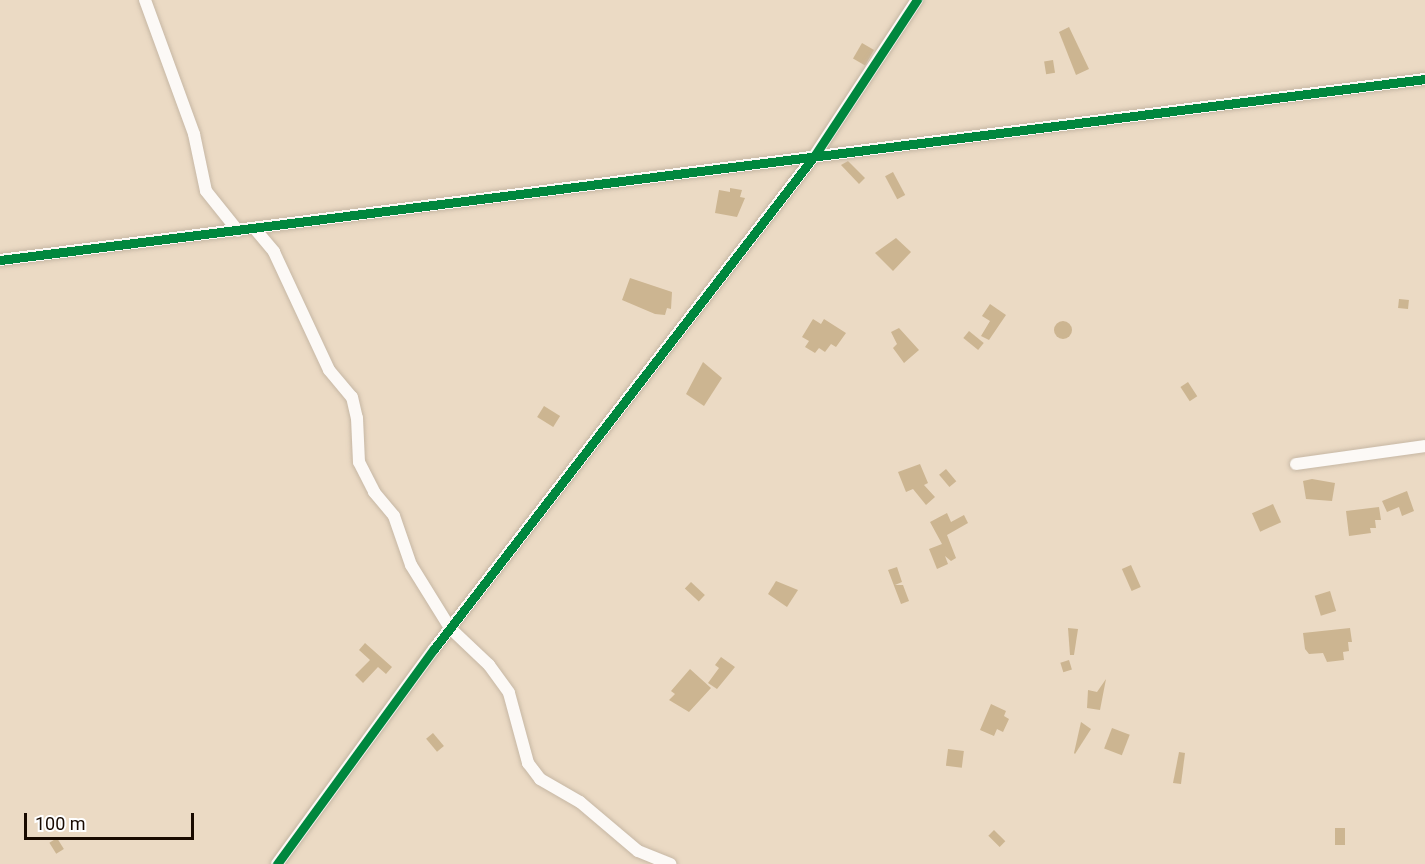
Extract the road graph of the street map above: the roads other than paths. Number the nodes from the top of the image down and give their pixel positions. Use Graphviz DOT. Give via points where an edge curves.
graph roads {
  1 [pos="145,0"];
  2 [pos="917,0"];
  3 [pos="1425,78"];
  4 [pos="816,155"];
  5 [pos="255,229"];
  6 [pos="238,231"];
  7 [pos="0,260"];
  8 [pos="1425,446"];
  9 [pos="1296,464"];
  10 [pos="450,628"];
  11 [pos="652,860"];
  12 [pos="277,864"];
  13 [pos="671,864"];
  1 -- 6 [label="street" via="194,134 206,191"];
  2 -- 4 [label="street"];
  3 -- 4 [label="street"];
  4 -- 5 [label="street"];
  4 -- 10 [label="street"];
  5 -- 6 [label="street"];
  5 -- 10 [label="street" via="274,252 329,370 352,397 363,472 394,516 411,564"];
  6 -- 7 [label="street"];
  8 -- 9 [label="street"];
  10 -- 11 [label="street" via="489,665 509,693 520,742 540,779 580,802"];
  10 -- 12 [label="street"];
  11 -- 13 [label="street"];
}
